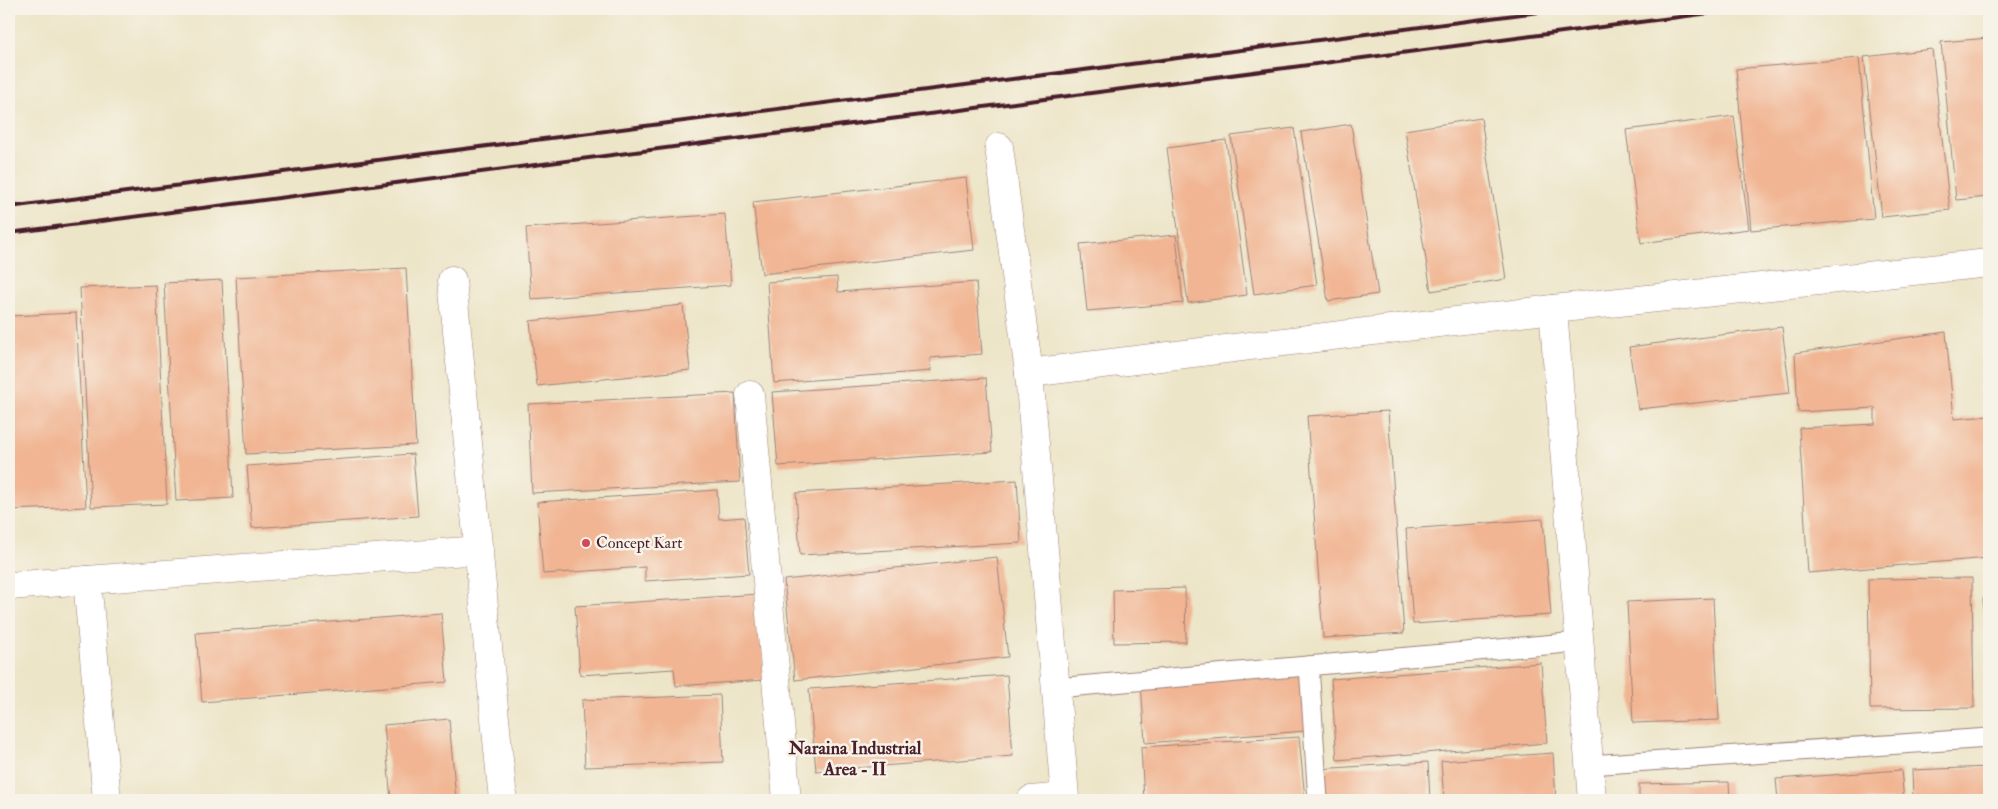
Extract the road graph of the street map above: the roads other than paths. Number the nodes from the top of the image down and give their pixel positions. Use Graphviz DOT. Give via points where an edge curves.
graph roads {
  1 [pos="999,147"];
  2 [pos="1989,263"];
  3 [pos="452,280"];
  4 [pos="1553,309"];
  5 [pos="1030,373"];
  6 [pos="750,395"];
  7 [pos="479,550"];
  8 [pos="87,580"];
  9 [pos="9,586"];
  10 [pos="1579,642"];
  11 [pos="1309,666"];
  12 [pos="1056,688"];
  13 [pos="1989,738"];
  14 [pos="1589,765"];
  15 [pos="1066,799"];
  16 [pos="107,800"];
  17 [pos="504,800"];
  18 [pos="787,800"];
  19 [pos="1031,800"];
  20 [pos="1318,800"];
  21 [pos="1592,800"];
  1 -- 5 [label="street"];
  2 -- 4 [label="street"];
  3 -- 7 [label="street"];
  4 -- 5 [label="street"];
  4 -- 10 [label="street"];
  5 -- 12 [label="street"];
  6 -- 18 [label="street"];
  7 -- 8 [label="street"];
  7 -- 17 [label="street"];
  8 -- 9 [label="street"];
  8 -- 16 [label="street"];
  10 -- 11 [label="lane"];
  10 -- 14 [label="street"];
  11 -- 12 [label="lane"];
  11 -- 20 [label="lane"];
  12 -- 15 [label="street"];
  13 -- 14 [label="lane"];
  14 -- 21 [label="street"];
  15 -- 19 [label="street"];
}
